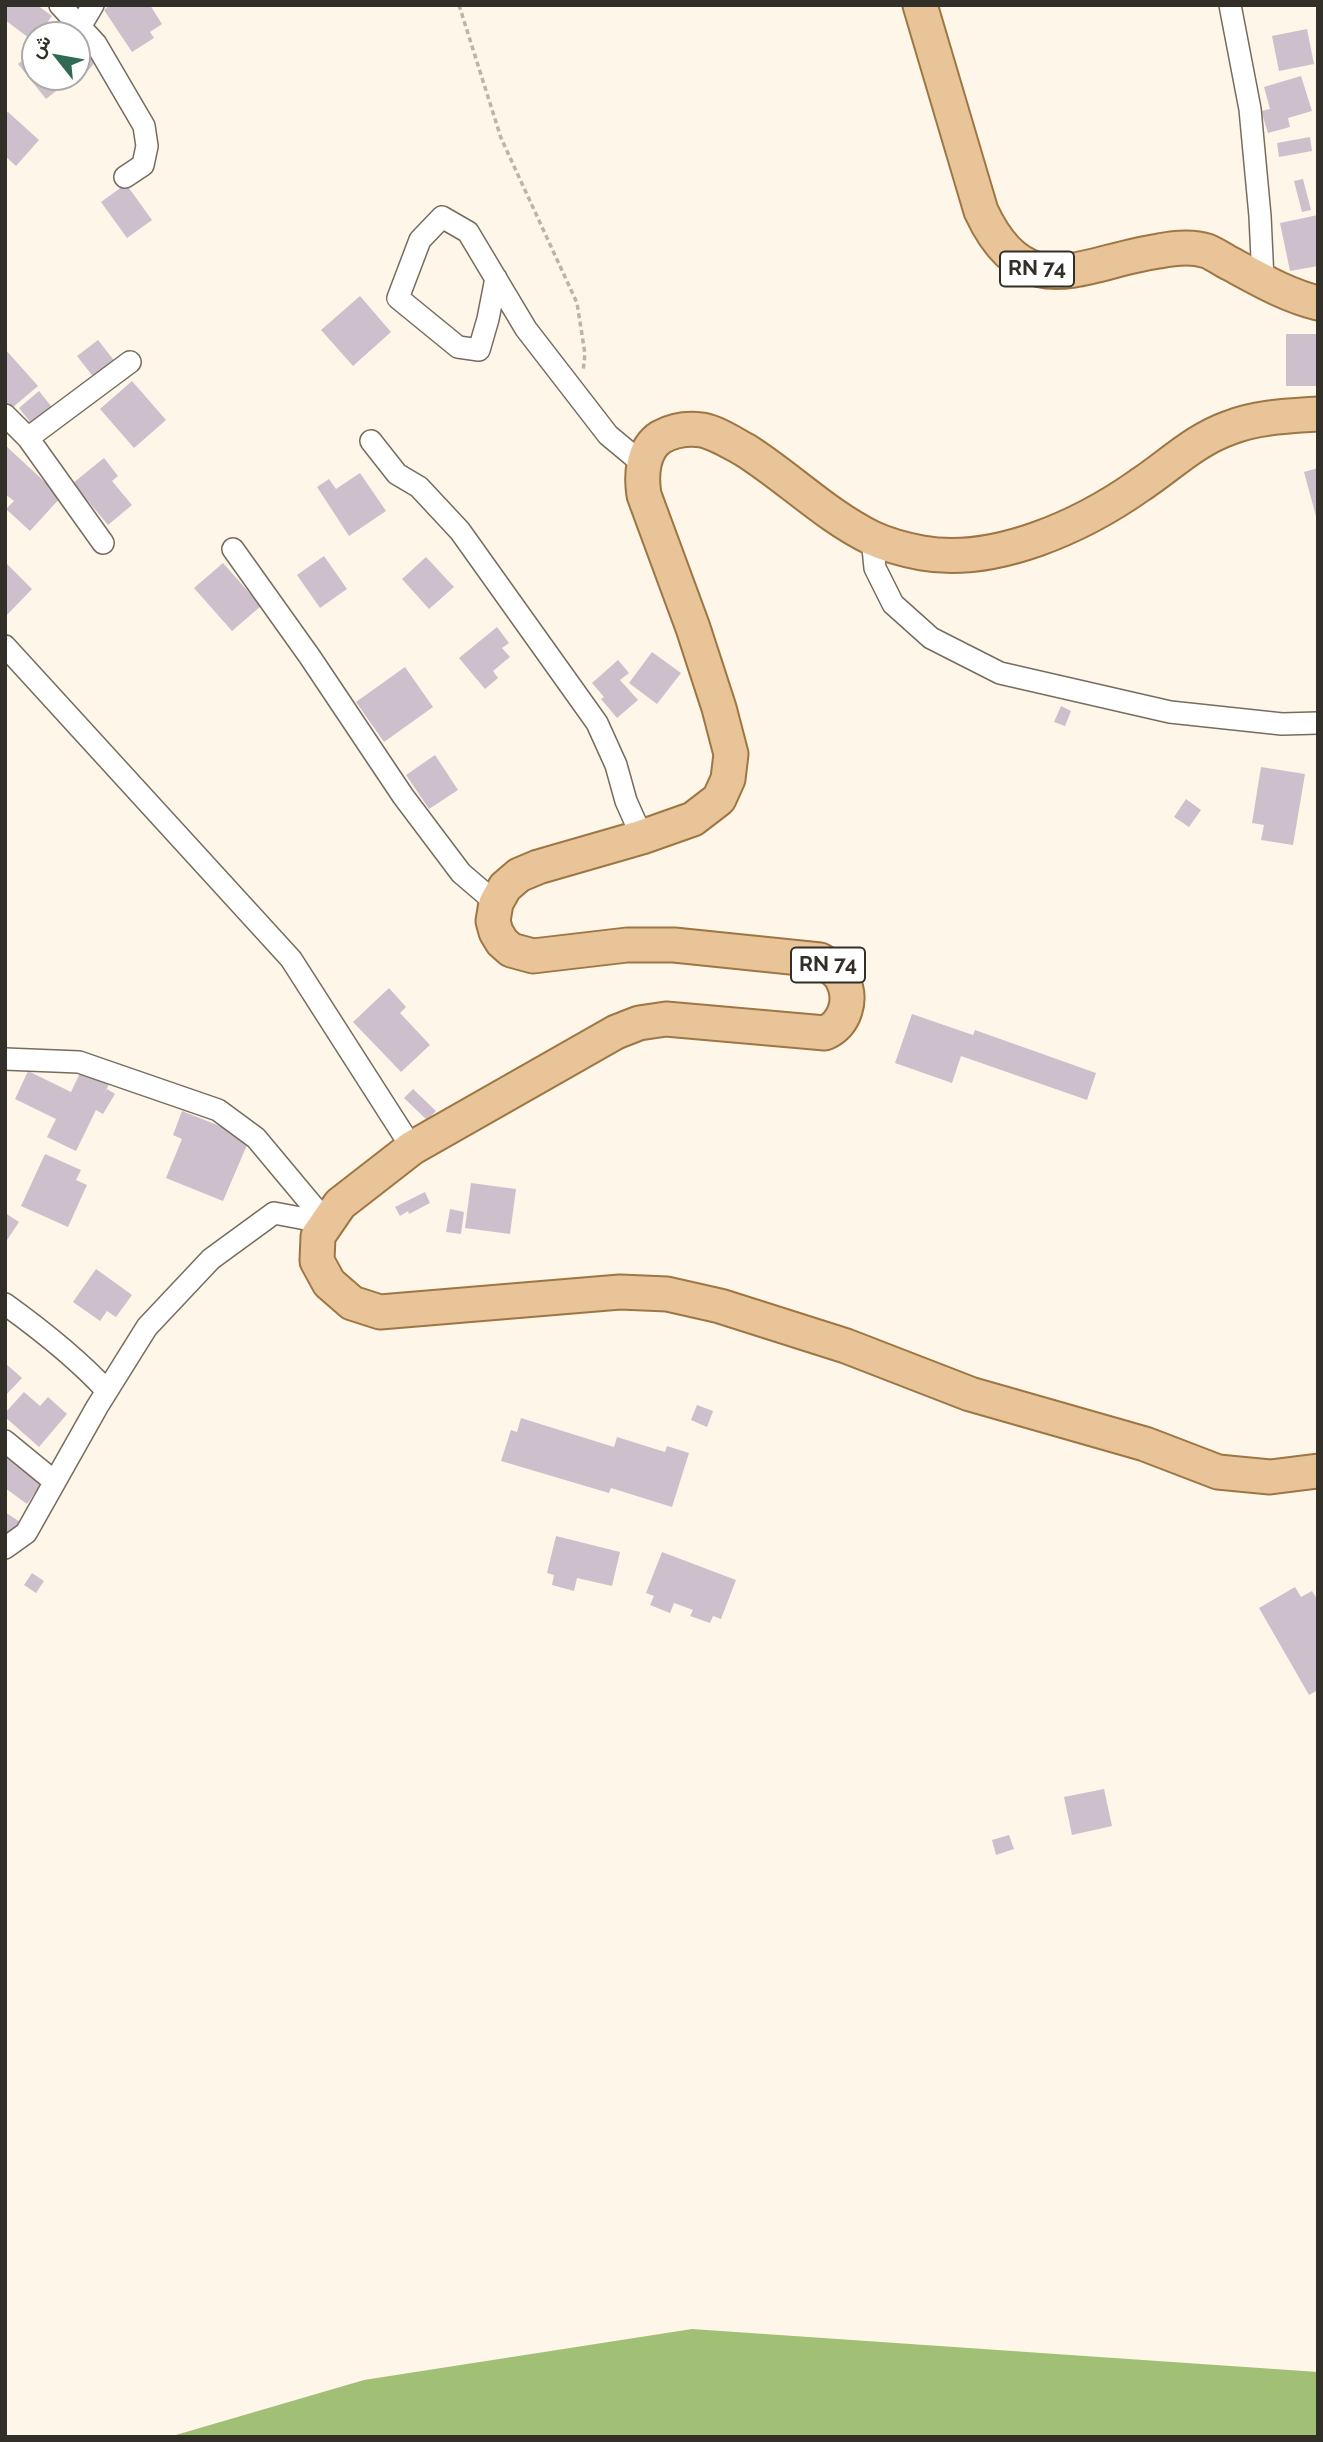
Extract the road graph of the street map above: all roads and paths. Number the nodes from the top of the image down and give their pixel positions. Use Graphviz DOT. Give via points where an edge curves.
graph roads {
  1 [pos="60,5"];
  2 [pos="93,5"];
  3 [pos="459,5"];
  4 [pos="920,5"];
  5 [pos="1230,5"];
  6 [pos="75,21"];
  7 [pos="84,21"];
  8 [pos="91,39"];
  9 [pos="125,177"];
  10 [pos="496,278"];
  11 [pos="1263,280"];
  12 [pos="1318,303"];
  13 [pos="130,362"];
  14 [pos="580,399"];
  15 [pos="1318,414"];
  16 [pos="5,415"];
  17 [pos="28,438"];
  18 [pos="371,441"];
  19 [pos="644,465"];
  20 [pos="872,538"];
  21 [pos="103,543"];
  22 [pos="233,549"];
  23 [pos="5,646"];
  24 [pos="1318,723"];
  25 [pos="642,837"];
  26 [pos="496,903"];
  27 [pos="5,1059"];
  28 [pos="412,1148"];
  29 [pos="327,1223"];
  30 [pos="5,1304"];
  31 [pos="107,1391"];
  32 [pos="5,1441"];
  33 [pos="1318,1471"];
  34 [pos="55,1482"];
  35 [pos="5,1548"];
  1 -- 6 [label="street"];
  2 -- 7 [label="street"];
  3 -- 14 [label="path" via="501,138 577,303 585,354"];
  4 -- 11 [label="main road, RN 74" via="981,211 1002,246 1020,261 1043,272 1062,273 1178,248 1206,251"];
  5 -- 11 [label="street" via="1250,108"];
  8 -- 9 [label="street" via="144,126 147,146 143,165"];
  10 -- 10 [label="street" via="468,233 442,217 420,240 398,298 458,347 479,350"];
  10 -- 14 [label="street" via="526,329"];
  11 -- 12 [label="main road, RN 74" via="1288,295"];
  13 -- 17 [label="street"];
  14 -- 19 [label="street" via="608,435"];
  15 -- 20 [label="main road" via="1249,421 1227,428 1071,527 1011,546 945,556"];
  16 -- 17 [label="street"];
  17 -- 21 [label="street"];
  18 -- 25 [label="street" via="397,474 419,487 460,531 597,723"];
  19 -- 20 [label="main road" via="658,439 676,430 703,430 765,463"];
  19 -- 25 [label="main road" via="649,513 693,628 731,754 728,779 719,799 693,819"];
  20 -- 24 [label="street" via="875,568 893,604 931,638 1000,673 1170,712 1282,724"];
  22 -- 26 [label="street" via="403,796 461,873"];
  23 -- 28 [label="street" via="291,959"];
  25 -- 26 [label="main road" via="519,875"];
  26 -- 28 [label="main road, RN 74" via="492,921 502,942 511,950 533,956 627,945 674,945 820,960 842,979 843,1018 825,1032 666,1018 639,1023"];
  27 -- 29 [label="street" via="79,1062 218,1110 256,1138"];
  28 -- 29 [label="main road, RN 74" via="340,1204"];
  29 -- 31 [label="street" via="274,1213 211,1259 146,1327"];
  29 -- 33 [label="main road, RN 74" via="316,1248 322,1272 352,1304 380,1312 620,1292 667,1294 846,1346 970,1394 1145,1444 1218,1472 1270,1477"];
  30 -- 31 [label="street"];
  31 -- 34 [label="street"];
  32 -- 34 [label="street"];
  34 -- 35 [label="street" via="26,1533"];
}
